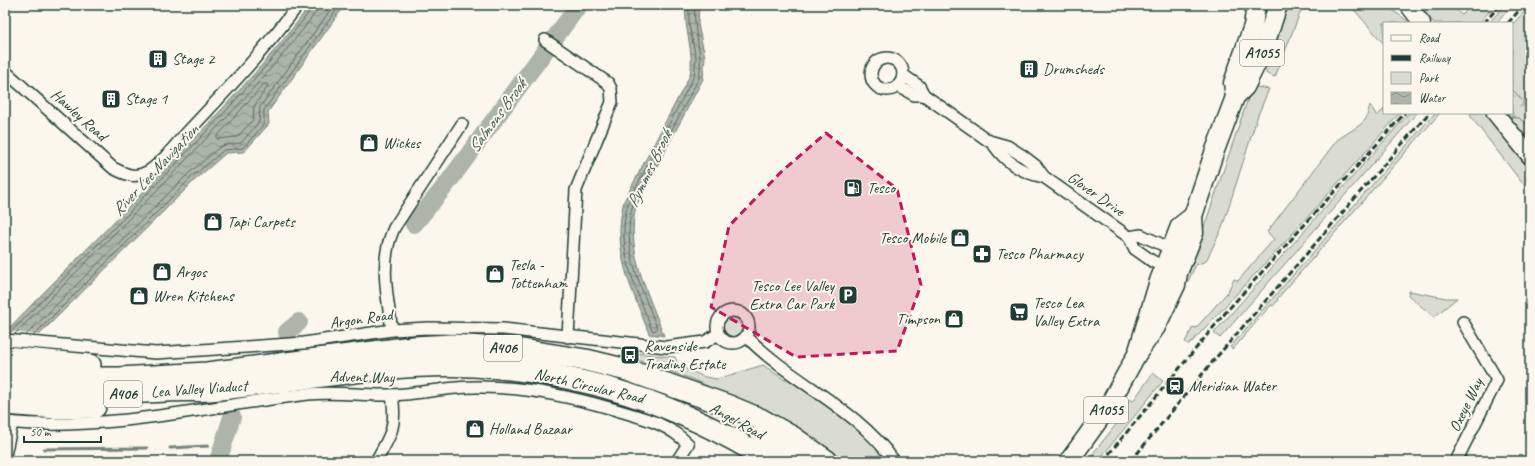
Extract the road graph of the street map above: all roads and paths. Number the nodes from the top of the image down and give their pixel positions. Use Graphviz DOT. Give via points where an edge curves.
graph roads {
  1 [pos="298,5"];
  2 [pos="1256,5"];
  3 [pos="1264,5"];
  4 [pos="1278,5"];
  5 [pos="1253,26"];
  6 [pos="549,42"];
  7 [pos="5,71"];
  8 [pos="903,75"];
  9 [pos="898,86"];
  10 [pos="924,95"];
  11 [pos="1235,97"];
  12 [pos="1497,114"];
  13 [pos="462,124"];
  14 [pos="1530,156"];
  15 [pos="1129,237"];
  16 [pos="1174,262"];
  17 [pos="1463,322"];
  18 [pos="392,330"];
  19 [pos="718,334"];
  20 [pos="568,337"];
  21 [pos="747,337"];
  22 [pos="5,340"];
  23 [pos="5,357"];
  24 [pos="332,358"];
  25 [pos="5,373"];
  26 [pos="345,374"];
  27 [pos="207,381"];
  28 [pos="45,385"];
  29 [pos="670,385"];
  30 [pos="5,390"];
  31 [pos="392,395"];
  32 [pos="7,416"];
  33 [pos="5,455"];
  34 [pos="376,461"];
  35 [pos="677,461"];
  36 [pos="770,461"];
  37 [pos="801,461"];
  38 [pos="828,461"];
  39 [pos="894,461"];
  40 [pos="1069,461"];
  41 [pos="1456,461"];
  1 -- 7 [label="street, Hawley Road" via="157,165 148,172 134,176 128,176 113,168"];
  2 -- 5 [label="main road, A1055"];
  3 -- 5 [label="main road"];
  4 -- 11 [label="main road, A1055" via="1264,48 1252,74 1245,87"];
  5 -- 11 [label="main road, A1055" via="1234,83"];
  6 -- 20 [label="street" via="608,82 612,96 612,102 576,190"];
  8 -- 9 [label="street"];
  8 -- 9 [label="street" via="901,66 894,59 880,59 873,66 871,76 876,85 886,90"];
  8 -- 10 [label="street, Glover Drive" via="920,86"];
  9 -- 10 [label="street, Glover Drive" via="914,95"];
  10 -- 15 [label="street, Glover Drive" via="992,142 1000,155 1030,174 1044,178"];
  11 -- 16 [label="main road, A1055" via="1193,216 1194,233"];
  12 -- 14 [label="street"];
  13 -- 18 [label="street" via="389,238 385,289"];
  15 -- 16 [label="street, Glover Drive" via="1135,249"];
  15 -- 16 [label="street, Glover Drive" via="1142,235"];
  16 -- 40 [label="main road, A1055" via="1136,354 1108,407"];
  17 -- 41 [label="street, Oxeye Way" via="1497,380"];
  18 -- 20 [label="street, Argon Road" via="496,329"];
  18 -- 22 [label="street, Argon Road" via="304,343 156,353"];
  19 -- 20 [label="street, Argon Road" via="705,342 677,347"];
  19 -- 21 [label="street" via="724,341 734,344"];
  19 -- 21 [label="street" via="720,316 734,310 747,318 750,327"];
  21 -- 39 [label="street" via="764,355 858,421 881,442"];
  23 -- 28 [label="highway"];
  24 -- 27 [label="highway, Lea Valley Viaduct / A406"];
  24 -- 29 [label="highway, North Circular Road / A406" via="413,347 452,345 516,349 586,360"];
  25 -- 28 [label="highway, Lea Valley Viaduct / A406"];
  26 -- 27 [label="highway, Lea Valley Viaduct / A406"];
  26 -- 36 [label="highway, North Circular Road / A406" via="462,366 568,377 607,386 679,412 735,439"];
  27 -- 28 [label="highway, Lea Valley Viaduct / A406" via="119,378"];
  27 -- 28 [label="highway" via="120,405 56,408"];
  28 -- 30 [label="highway, Lea Valley Viaduct / A406"];
  28 -- 32 [label="highway"];
  29 -- 37 [label="highway, Angel Road / A406" via="734,418"];
  29 -- 38 [label="highway, A406" via="760,419"];
  31 -- 32 [label="street, Advent Way" via="326,392 155,417 62,424"];
  31 -- 34 [label="street" via="394,425"];
  31 -- 35 [label="street, Advent Way" via="476,387 554,394 667,427 688,444"];
  32 -- 33 [label="street" via="9,446"];
}
